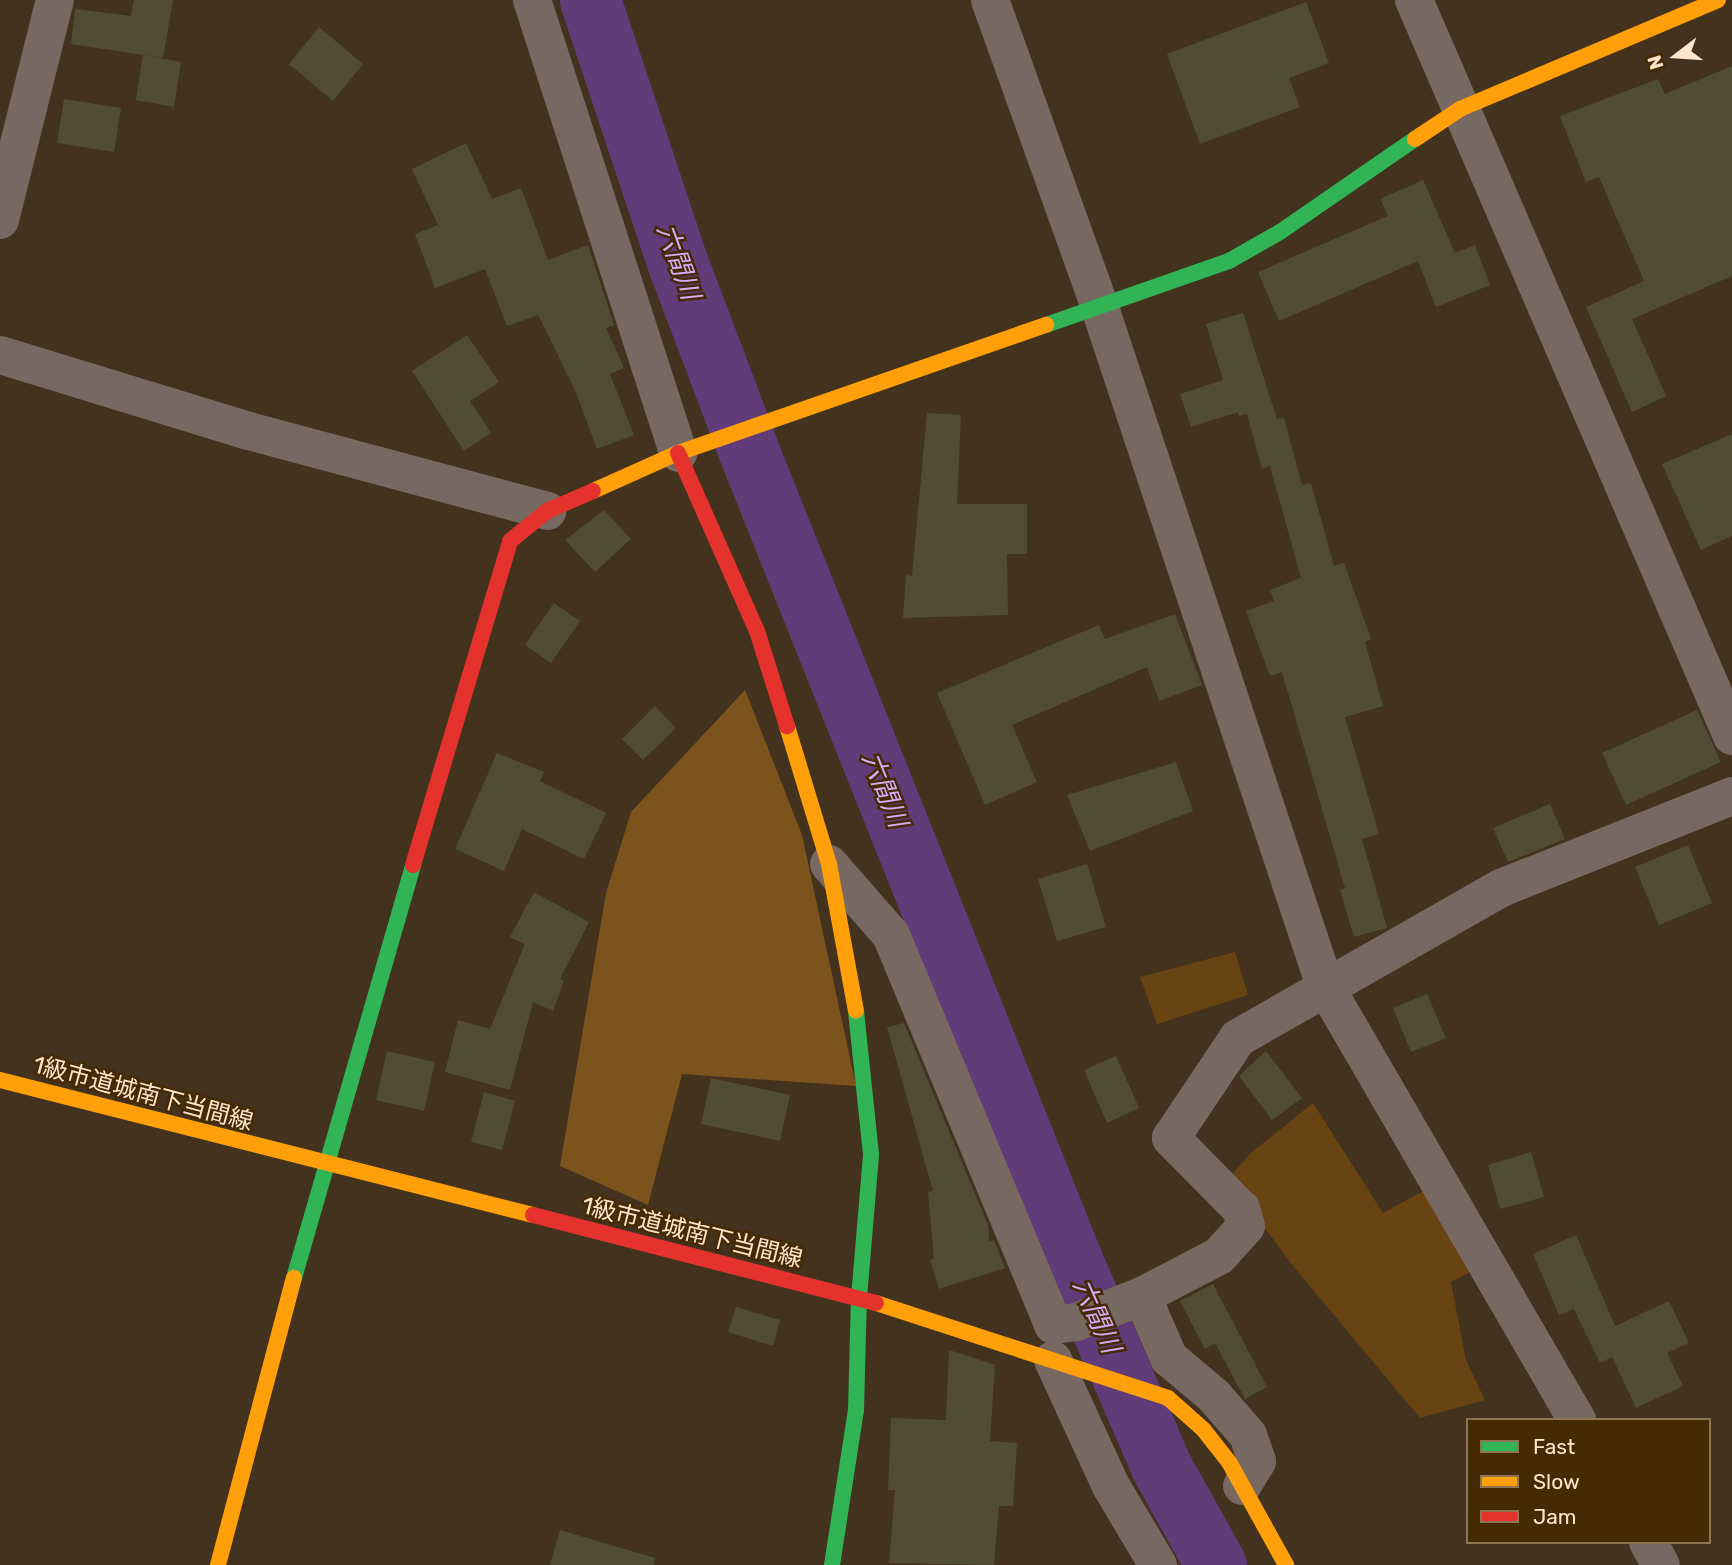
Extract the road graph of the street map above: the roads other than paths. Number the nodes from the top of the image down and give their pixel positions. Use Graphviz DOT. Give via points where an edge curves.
graph roads {
  1 [pos="55,0"];
  2 [pos="532,0"];
  3 [pos="990,0"];
  4 [pos="1413,0"];
  5 [pos="1718,0"];
  6 [pos="1460,109"];
  7 [pos="0,220"];
  8 [pos="1099,304"];
  9 [pos="0,355"];
  10 [pos="687,450"];
  11 [pos="547,511"];
  12 [pos="1732,736"];
  13 [pos="1732,796"];
  14 [pos="829,864"];
  15 [pos="1325,986"];
  16 [pos="0,1080"];
  17 [pos="324,1164"];
  18 [pos="859,1298"];
  19 [pos="1129,1302"];
  20 [pos="1063,1363"];
  21 [pos="1576,1418"];
  22 [pos="1242,1486"];
  23 [pos="1649,1544"];
  24 [pos="218,1565"];
  25 [pos="832,1565"];
  26 [pos="1158,1565"];
  27 [pos="1286,1565"];
  28 [pos="1661,1565"];
  1 -- 7 [label="street"];
  2 -- 10 [label="street"];
  3 -- 8 [label="street"];
  4 -- 6 [label="street"];
  5 -- 6 [label="street"];
  6 -- 8 [label="street" via="1280,232 1229,261"];
  6 -- 12 [label="street"];
  8 -- 10 [label="street"];
  8 -- 15 [label="street"];
  9 -- 11 [label="street" via="249,431"];
  10 -- 11 [label="street"];
  10 -- 14 [label="street" via="757,631"];
  11 -- 17 [label="street" via="510,541"];
  13 -- 15 [label="street" via="1501,888"];
  14 -- 18 [label="street" via="856,1008 871,1154"];
  14 -- 19 [label="street" via="891,935 1053,1325 1076,1322"];
  15 -- 19 [label="street" via="1237,1038 1171,1138 1241,1209 1246,1226 1219,1256"];
  15 -- 21 [label="street"];
  16 -- 17 [label="street, 1級市道城南下当間線"];
  17 -- 18 [label="street, 1級市道城南下当間線"];
  17 -- 24 [label="street"];
  18 -- 20 [label="street, 1級市道城南下当間線"];
  18 -- 25 [label="street" via="856,1410"];
  19 -- 22 [label="street" via="1169,1358 1214,1396 1248,1435 1257,1461"];
  20 -- 22 [label="street, 1級市道城南下当間線" via="1168,1398 1203,1429"];
  20 -- 26 [label="street" via="1111,1486"];
  22 -- 27 [label="street, 1級市道城南下当間線"];
  23 -- 28 [label="street"];
}
